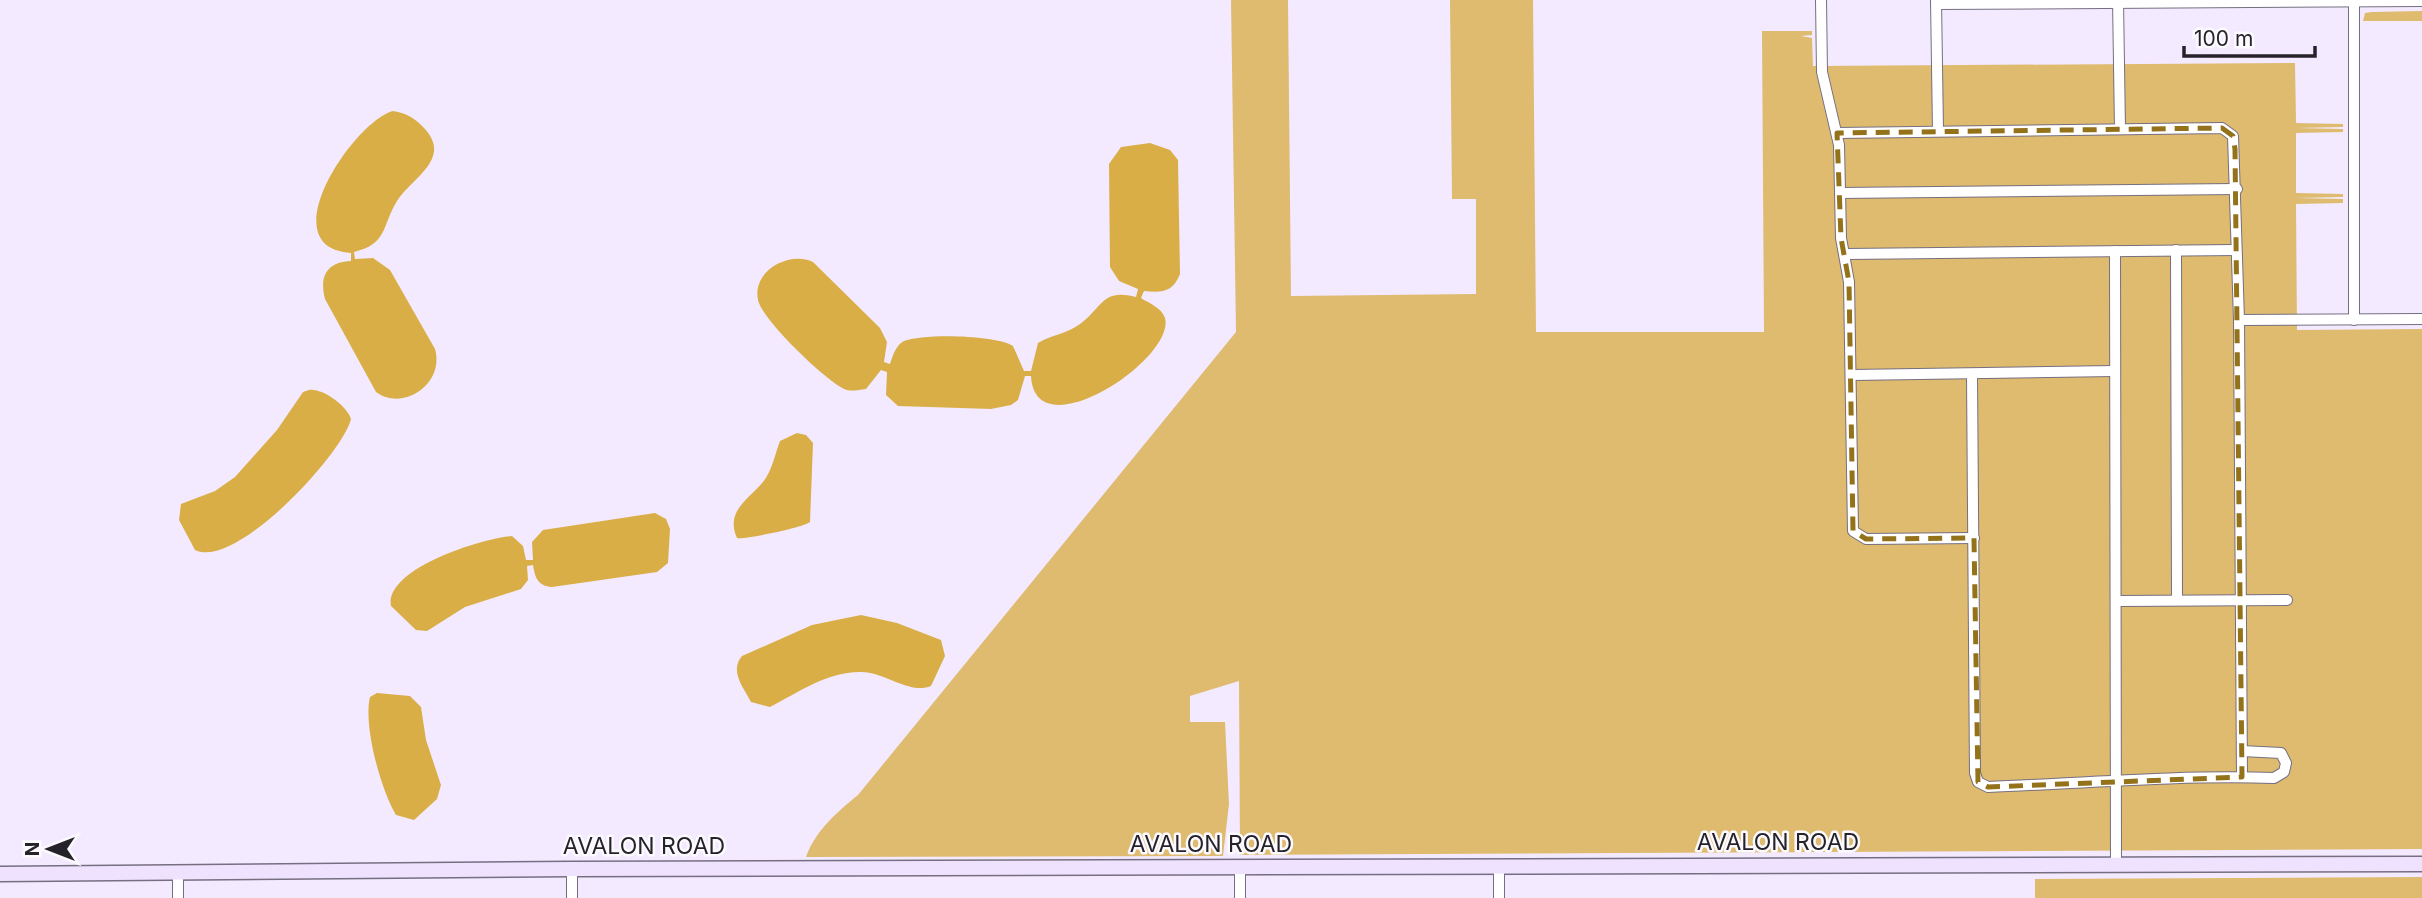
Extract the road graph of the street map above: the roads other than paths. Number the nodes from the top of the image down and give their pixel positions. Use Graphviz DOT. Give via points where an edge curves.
graph roads {
  1 [pos="1821,0"];
  2 [pos="2118,1"];
  3 [pos="2422,1"];
  4 [pos="1936,2"];
  5 [pos="2354,2"];
  6 [pos="2120,129"];
  7 [pos="1938,131"];
  8 [pos="1837,133"];
  9 [pos="2236,189"];
  10 [pos="1840,193"];
  11 [pos="2176,250"];
  12 [pos="2236,250"];
  13 [pos="2115,251"];
  14 [pos="1846,254"];
  15 [pos="2422,319"];
  16 [pos="2239,320"];
  17 [pos="2354,320"];
  18 [pos="2115,371"];
  19 [pos="1852,375"];
  20 [pos="1972,375"];
  21 [pos="1974,538"];
  22 [pos="2177,600"];
  23 [pos="2238,600"];
  24 [pos="2287,600"];
  25 [pos="2118,601"];
  26 [pos="2242,751"];
  27 [pos="2242,777"];
  28 [pos="2118,782"];
  29 [pos="2116,864"];
  30 [pos="2422,864"];
  31 [pos="1499,865"];
  32 [pos="1240,866"];
  33 [pos="572,869"];
  34 [pos="0,874"];
  35 [pos="178,874"];
  36 [pos="178,898"];
  37 [pos="572,898"];
  38 [pos="1240,898"];
  39 [pos="1499,898"];
  1 -- 8 [label="street" via="1822,72"];
  2 -- 4 [label="street"];
  2 -- 5 [label="street"];
  2 -- 6 [label="street"];
  3 -- 5 [label="street"];
  4 -- 7 [label="street"];
  5 -- 17 [label="street"];
  6 -- 7 [label="street"];
  6 -- 9 [label="street" via="2221,128 2233,136"];
  7 -- 8 [label="street"];
  8 -- 10 [label="street"];
  9 -- 10 [label="street"];
  9 -- 12 [label="street"];
  10 -- 14 [label="street"];
  11 -- 12 [label="street"];
  11 -- 13 [label="street"];
  11 -- 22 [label="street"];
  12 -- 16 [label="street"];
  13 -- 14 [label="street"];
  13 -- 18 [label="street"];
  14 -- 19 [label="street"];
  15 -- 17 [label="street"];
  16 -- 17 [label="street"];
  16 -- 23 [label="street"];
  18 -- 20 [label="street"];
  18 -- 25 [label="street"];
  19 -- 20 [label="street"];
  19 -- 21 [label="street" via="1853,531 1866,539"];
  20 -- 21 [label="street"];
  21 -- 28 [label="street" via="1978,782 1988,787"];
  22 -- 23 [label="street"];
  22 -- 25 [label="street"];
  23 -- 24 [label="street"];
  23 -- 26 [label="street"];
  25 -- 28 [label="street"];
  26 -- 27 [label="street"];
  26 -- 27 [label="street" via="2281,753 2286,763 2284,772 2274,778"];
  27 -- 28 [label="street"];
  28 -- 29 [label="street"];
  29 -- 30 [label="main road, AVALON ROAD"];
  29 -- 31 [label="main road, AVALON ROAD"];
  31 -- 32 [label="main road, AVALON ROAD"];
  31 -- 39 [label="street"];
  32 -- 33 [label="main road, AVALON ROAD"];
  32 -- 38 [label="street"];
  33 -- 35 [label="main road, AVALON ROAD"];
  33 -- 37 [label="street"];
  34 -- 35 [label="main road, AVALON ROAD"];
  35 -- 36 [label="street"];
}
